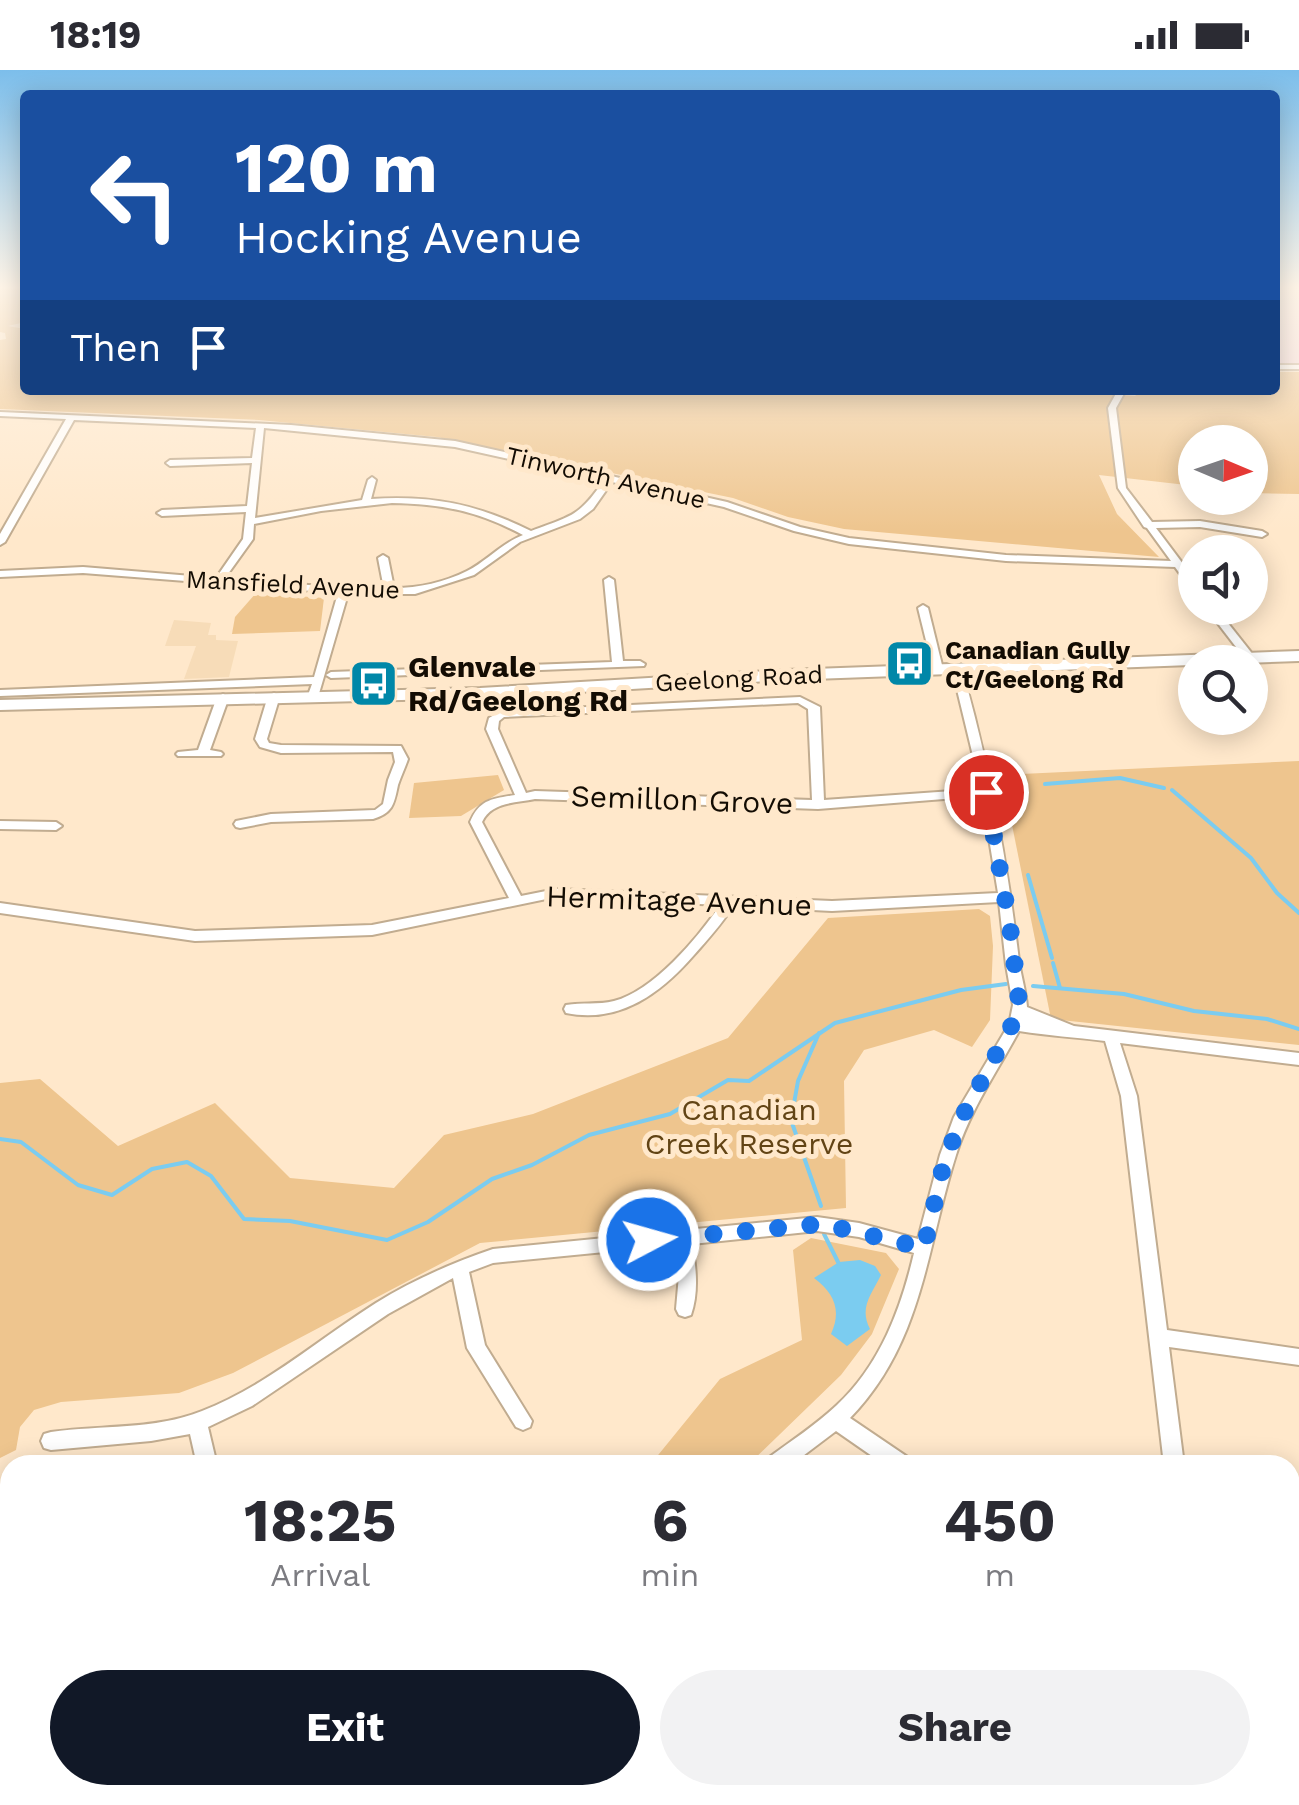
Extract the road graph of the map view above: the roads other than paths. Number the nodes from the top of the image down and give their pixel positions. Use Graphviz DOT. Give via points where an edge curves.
graph roads {
  1 [pos="1119,395"];
  2 [pos="0,414"];
  3 [pos="70,419"];
  4 [pos="260,426"];
  5 [pos="256,460"];
  6 [pos="170,463"];
  7 [pos="372,480"];
  8 [pos="609,480"];
  9 [pos="366,500"];
  10 [pos="251,508"];
  11 [pos="162,514"];
  12 [pos="250,522"];
  13 [pos="1148,525"];
  14 [pos="529,534"];
  15 [pos="1262,534"];
  16 [pos="0,542"];
  17 [pos="382,558"];
  18 [pos="1178,564"];
  19 [pos="0,574"];
  20 [pos="219,580"];
  21 [pos="608,580"];
  22 [pos="339,590"];
  23 [pos="390,592"];
  24 [pos="923,608"];
  25 [pos="1224,625"];
  26 [pos="1240,645"];
  27 [pos="327,656"];
  28 [pos="1299,656"];
  29 [pos="1268,657"];
  30 [pos="1178,661"];
  31 [pos="618,664"];
  32 [pos="640,664"];
  33 [pos="938,669"];
  34 [pos="957,669"];
  35 [pos="323,683"];
  36 [pos="0,693"];
  37 [pos="223,696"];
  38 [pos="274,696"];
  39 [pos="0,704"];
  40 [pos="182,754"];
  41 [pos="986,792"];
  42 [pos="522,797"];
  43 [pos="818,805"];
  44 [pos="240,824"];
  45 [pos="0,825"];
  46 [pos="56,826"];
  47 [pos="1005,897"];
  48 [pos="516,899"];
  49 [pos="730,901"];
  50 [pos="0,908"];
  51 [pos="571,1009"];
  52 [pos="1017,1017"];
  53 [pos="1111,1036"];
  54 [pos="1299,1058"];
  55 [pos="683,1237"];
  56 [pos="924,1248"];
  57 [pos="460,1268"];
  58 [pos="686,1310"];
  59 [pos="1158,1338"];
  60 [pos="1299,1357"];
  61 [pos="835,1419"];
  62 [pos="523,1421"];
  63 [pos="197,1422"];
  64 [pos="50,1440"];
  65 [pos="205,1455"];
  66 [pos="788,1455"];
  67 [pos="887,1455"];
  68 [pos="1173,1455"];
  1 -- 13 [label="street" via="1112,408 1118,475"];
  2 -- 3 [label="street, Tinworth Avenue"];
  3 -- 4 [label="street, Tinworth Avenue"];
  3 -- 16 [label="street"];
  4 -- 5 [label="street"];
  4 -- 8 [label="street, Tinworth Avenue" via="454,444"];
  5 -- 6 [label="street"];
  5 -- 10 [label="street"];
  7 -- 9 [label="street"];
  8 -- 14 [label="street, Mansfield Avenue" via="584,513"];
  8 -- 18 [label="street, Tinworth Avenue" via="730,506 849,542 1006,558"];
  9 -- 12 [label="street"];
  9 -- 14 [label="street" via="454,504 493,514"];
  10 -- 11 [label="street"];
  10 -- 12 [label="street"];
  12 -- 20 [label="street" via="245,546"];
  13 -- 15 [label="street" via="1200,524"];
  13 -- 18 [label="street"];
  14 -- 23 [label="street, Mansfield Avenue" via="456,580"];
  17 -- 23 [label="street"];
  19 -- 20 [label="street, Mansfield Avenue" via="83,570"];
  20 -- 22 [label="street, Mansfield Avenue"];
  21 -- 31 [label="street"];
  22 -- 23 [label="street, Mansfield Avenue"];
  22 -- 27 [label="street"];
  24 -- 33 [label="street"];
  25 -- 26 [label="street"];
  27 -- 35 [label="street"];
  28 -- 29 [label="main road, Geelong Road"];
  30 -- 34 [label="main road, Geelong Road"];
  31 -- 32 [label="street, Geelong Road"];
  31 -- 35 [label="street, Geelong Road"];
  33 -- 34 [label="main road, Geelong Road"];
  33 -- 35 [label="main road, Geelong Road" via="480,693"];
  34 -- 41 [label="street"];
  35 -- 36 [label="street"];
  35 -- 38 [label="main road, Geelong Road"];
  37 -- 38 [label="main road, Geelong Road"];
  37 -- 39 [label="main road, Geelong Road"];
  37 -- 40 [label="street" via="210,754"];
  38 -- 44 [label="street" via="264,745 398,748 402,759 392,800 373,815"];
  41 -- 43 [label="street, Semillon Grove"];
  41 -- 47 [label="street"];
  42 -- 43 [label="street, Semillon Grove"];
  42 -- 43 [label="street" via="493,731 492,721 501,714 810,702"];
  42 -- 48 [label="street, Semillon Grove" via="487,806 476,822"];
  45 -- 46 [label="street"];
  47 -- 49 [label="street, Hermitage Avenue" via="850,906"];
  47 -- 52 [label="street"];
  48 -- 49 [label="street, Hermitage Avenue" via="584,892"];
  48 -- 50 [label="street, Hermitage Avenue" via="372,930 195,936"];
  49 -- 51 [label="street" via="652,992 610,1008"];
  52 -- 53 [label="street" via="1050,1032"];
  52 -- 56 [label="street" via="957,1128"];
  53 -- 54 [label="street"];
  53 -- 59 [label="street" via="1129,1096"];
  55 -- 56 [label="street" via="822,1224"];
  55 -- 57 [label="street" via="503,1254"];
  55 -- 58 [label="street"];
  56 -- 61 [label="street" via="893,1346"];
  57 -- 62 [label="street" via="476,1348"];
  57 -- 63 [label="street" via="361,1320 266,1389"];
  59 -- 60 [label="street"];
  59 -- 68 [label="street"];
  61 -- 66 [label="street"];
  61 -- 67 [label="street"];
  63 -- 64 [label="street"];
  63 -- 65 [label="street"];
}
